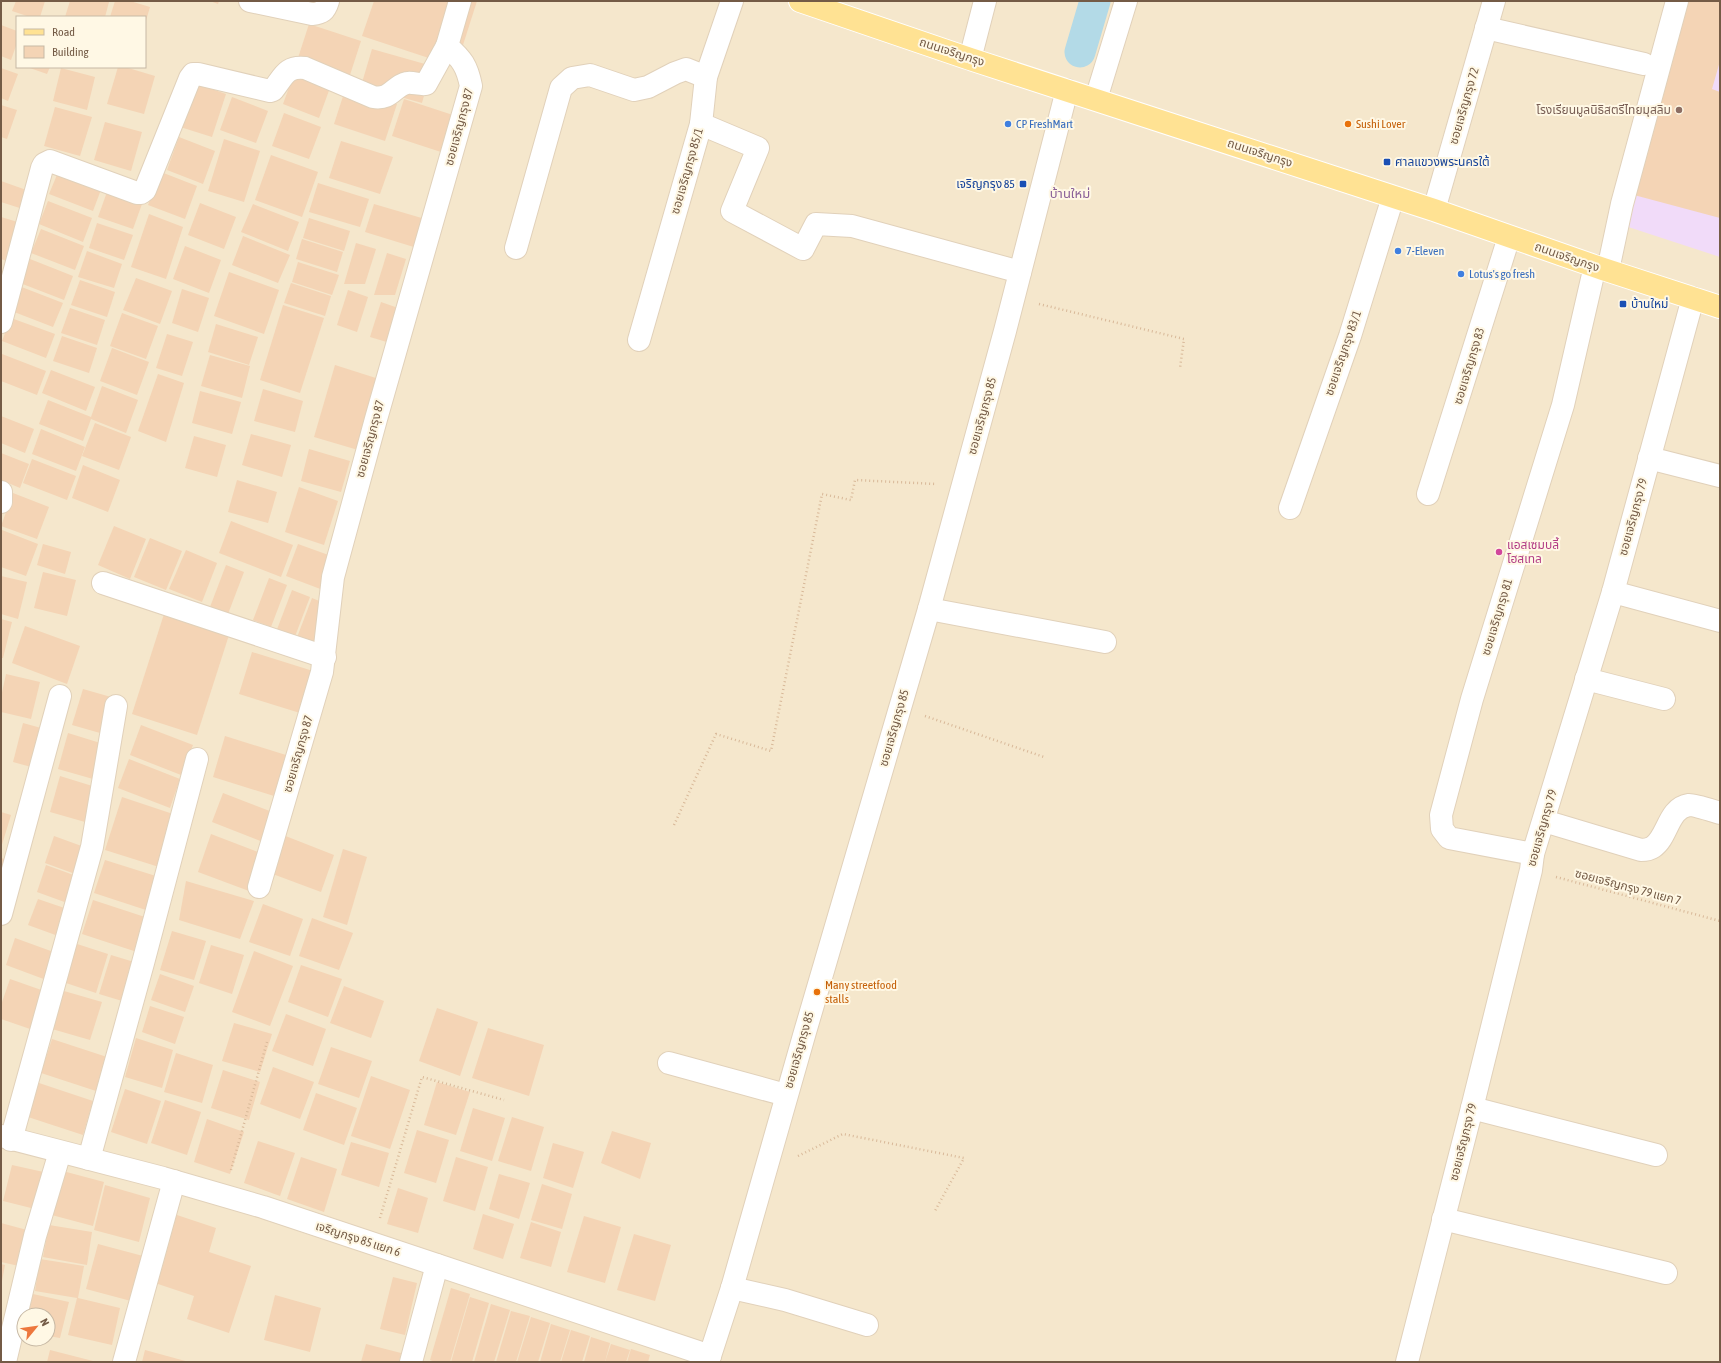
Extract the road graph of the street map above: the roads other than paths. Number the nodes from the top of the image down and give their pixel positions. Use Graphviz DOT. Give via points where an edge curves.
graph roads {
  1 [pos="250,1"];
  2 [pos="328,1"];
  3 [pos="460,1"];
  4 [pos="732,1"];
  5 [pos="800,1"];
  6 [pos="985,1"];
  7 [pos="1126,1"];
  8 [pos="1494,1"];
  9 [pos="1677,1"];
  10 [pos="1486,28"];
  11 [pos="447,46"];
  12 [pos="970,59"];
  13 [pos="1644,64"];
  14 [pos="706,77"];
  15 [pos="1067,90"];
  16 [pos="1096,99"];
  17 [pos="701,124"];
  18 [pos="1393,197"];
  19 [pos="1434,210"];
  20 [pos="1509,237"];
  21 [pos="516,248"];
  22 [pos="1602,268"];
  23 [pos="1020,272"];
  24 [pos="1693,298"];
  25 [pos="1720,307"];
  26 [pos="1,322"];
  27 [pos="639,340"];
  28 [pos="1649,458"];
  29 [pos="1720,476"];
  30 [pos="1,492"];
  31 [pos="1428,494"];
  32 [pos="1,502"];
  33 [pos="1290,508"];
  34 [pos="103,583"];
  35 [pos="1613,592"];
  36 [pos="929,609"];
  37 [pos="1720,621"];
  38 [pos="1105,642"];
  39 [pos="325,657"];
  40 [pos="1586,679"];
  41 [pos="60,696"];
  42 [pos="1664,699"];
  43 [pos="116,706"];
  44 [pos="197,759"];
  45 [pos="1720,813"];
  46 [pos="1544,822"];
  47 [pos="1532,862"];
  48 [pos="259,887"];
  49 [pos="1,914"];
  50 [pos="669,1063"];
  51 [pos="786,1096"];
  52 [pos="1472,1108"];
  53 [pos="6,1138"];
  54 [pos="60,1152"];
  55 [pos="1656,1155"];
  56 [pos="89,1160"];
  57 [pos="174,1182"];
  58 [pos="1443,1219"];
  59 [pos="437,1265"];
  60 [pos="1666,1273"];
  61 [pos="732,1288"];
  62 [pos="867,1325"];
  63 [pos="709,1359"];
  64 [pos="5,1362"];
  65 [pos="124,1362"];
  66 [pos="411,1362"];
  67 [pos="1407,1362"];
  1 -- 2 [label="street" via="312,14 322,13"];
  3 -- 11 [label="street"];
  4 -- 14 [label="street, ซอยเจริญกรุง 85/1"];
  5 -- 12 [label="main road, ถนนเจริญกรุง"];
  6 -- 12 [label="street"];
  7 -- 16 [label="street"];
  8 -- 10 [label="street, ซอยเจริญกรุง 72"];
  9 -- 22 [label="street, ซอยเจริญกรุง 81"];
  10 -- 13 [label="street"];
  10 -- 19 [label="street, ซอยเจริญกรุง 72"];
  11 -- 26 [label="street" via="426,84 405,83 380,98 305,68 290,69 273,90 193,74 142,193 50,161 44,164"];
  11 -- 39 [label="street, ซอยเจริญกรุง 87" via="460,58 468,71 471,86 333,577"];
  12 -- 15 [label="main road, ถนนเจริญกรุง"];
  14 -- 17 [label="street, ซอยเจริญกรุง 85/1"];
  14 -- 21 [label="street" via="686,69 648,87 634,90 590,75 572,78 561,88"];
  15 -- 16 [label="main road, ถนนเจริญกรุง"];
  15 -- 23 [label="street, ซอยเจริญกรุง 85"];
  16 -- 18 [label="main road, ถนนเจริญกรุง"];
  17 -- 23 [label="street" via="758,148 732,211 803,249 816,224 852,226"];
  17 -- 27 [label="street, ซอยเจริญกรุง 85/1"];
  18 -- 19 [label="main road, ถนนเจริญกรุง"];
  18 -- 33 [label="street, ซอยเจริญกรุง 83/1" via="1350,336"];
  19 -- 20 [label="main road, ถนนเจริญกรุง"];
  20 -- 22 [label="main road, ถนนเจริญกรุง"];
  20 -- 31 [label="street, ซอยเจริญกรุง 83"];
  22 -- 24 [label="main road, ถนนเจริญกรุง"];
  22 -- 47 [label="street, ซอยเจริญกรุง 81" via="1563,405 1472,699 1441,814 1442,829 1449,838"];
  23 -- 36 [label="street, ซอยเจริญกรุง 85"];
  24 -- 25 [label="main road, ถนนเจริญกรุง"];
  24 -- 28 [label="street, ซอยเจริญกรุง 79"];
  28 -- 29 [label="street"];
  28 -- 35 [label="street, ซอยเจริญกรุง 79"];
  30 -- 32 [label="street"];
  34 -- 39 [label="street"];
  35 -- 37 [label="street"];
  35 -- 40 [label="street, ซอยเจริญกรุง 79"];
  36 -- 38 [label="street"];
  36 -- 51 [label="street, ซอยเจริญกรุง 85"];
  39 -- 48 [label="street, ซอยเจริญกรุง 87"];
  40 -- 42 [label="street"];
  40 -- 46 [label="street, ซอยเจริญกรุง 79"];
  41 -- 49 [label="street"];
  43 -- 53 [label="street" via="92,846"];
  44 -- 56 [label="street"];
  45 -- 46 [label="street" via="1689,806 1678,811 1653,848 1641,850"];
  46 -- 47 [label="street, ซอยเจริญกรุง 79"];
  47 -- 52 [label="street, ซอยเจริญกรุง 79"];
  50 -- 51 [label="street"];
  51 -- 61 [label="street, ซอยเจริญกรุง 85"];
  52 -- 55 [label="street"];
  52 -- 58 [label="street, ซอยเจริญกรุง 79"];
  53 -- 54 [label="street, เจริญกรุง 85 แยก 6"];
  54 -- 56 [label="street, เจริญกรุง 85 แยก 6"];
  54 -- 64 [label="street"];
  56 -- 57 [label="street, เจริญกรุง 85 แยก 6"];
  57 -- 59 [label="street, เจริญกรุง 85 แยก 6"];
  57 -- 65 [label="street"];
  58 -- 60 [label="street"];
  58 -- 67 [label="street, ซอยเจริญกรุง 79"];
  59 -- 63 [label="street, เจริญกรุง 85 แยก 6"];
  59 -- 66 [label="street"];
  61 -- 62 [label="street" via="785,1300"];
  61 -- 63 [label="street, ซอยเจริญกรุง 85"];
}
